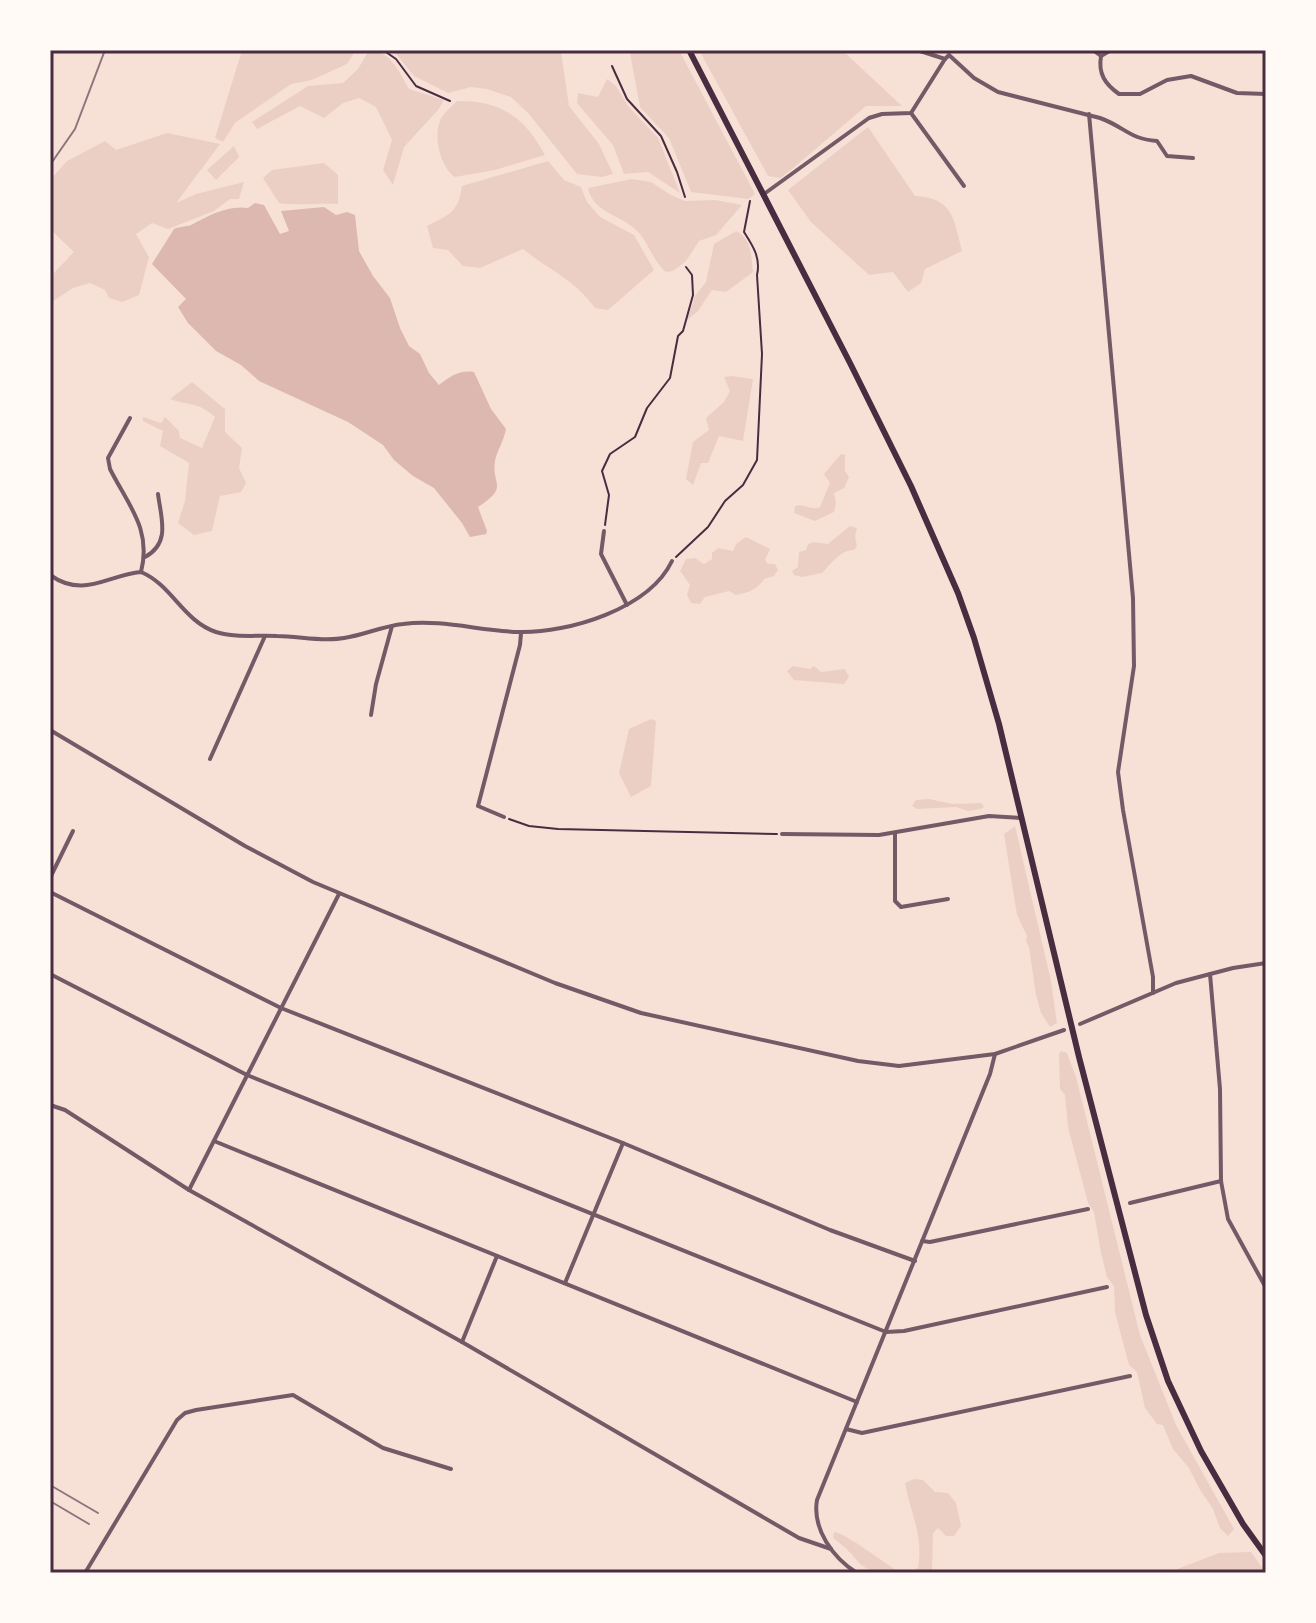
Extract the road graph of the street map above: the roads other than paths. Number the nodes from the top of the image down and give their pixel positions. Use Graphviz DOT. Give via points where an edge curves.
graph roads {
  1 [pos="689,50"];
  2 [pos="917,50"];
  3 [pos="1093,50"];
  4 [pos="1111,50"];
  5 [pos="949,55"];
  6 [pos="1101,56"];
  7 [pos="1266,94"];
  8 [pos="911,113"];
  9 [pos="1089,114"];
  10 [pos="1193,158"];
  11 [pos="964,186"];
  12 [pos="764,194"];
  13 [pos="130,418"];
  14 [pos="158,494"];
  15 [pos="604,531"];
  16 [pos="145,557"];
  17 [pos="672,561"];
  18 [pos="141,572"];
  19 [pos="50,575"];
  20 [pos="627,605"];
  21 [pos="392,626"];
  22 [pos="521,633"];
  23 [pos="265,636"];
  24 [pos="371,715"];
  25 [pos="50,730"];
  26 [pos="210,759"];
  27 [pos="504,817"];
  28 [pos="1022,818"];
  29 [pos="73,831"];
  30 [pos="895,833"];
  31 [pos="782,834"];
  32 [pos="50,878"];
  33 [pos="50,892"];
  34 [pos="339,894"];
  35 [pos="948,899"];
  36 [pos="1266,963"];
  37 [pos="50,974"];
  38 [pos="1210,974"];
  39 [pos="1153,993"];
  40 [pos="281,1008"];
  41 [pos="1080,1024"];
  42 [pos="1064,1030"];
  43 [pos="995,1054"];
  44 [pos="247,1075"];
  45 [pos="50,1105"];
  46 [pos="214,1141"];
  47 [pos="623,1143"];
  48 [pos="1221,1181"];
  49 [pos="189,1190"];
  50 [pos="1130,1203"];
  51 [pos="1088,1209"];
  52 [pos="593,1213"];
  53 [pos="922,1241"];
  54 [pos="497,1256"];
  55 [pos="915,1262"];
  56 [pos="565,1283"];
  57 [pos="1107,1287"];
  58 [pos="1266,1288"];
  59 [pos="886,1332"];
  60 [pos="462,1342"];
  61 [pos="1130,1376"];
  62 [pos="857,1402"];
  63 [pos="846,1429"];
  64 [pos="451,1469"];
  65 [pos="833,1550"];
  66 [pos="1266,1556"];
  67 [pos="85,1573"];
  68 [pos="857,1573"];
  1 -- 12 [label="highway"];
  2 -- 5 [label="street"];
  3 -- 6 [label="street"];
  4 -- 6 [label="street"];
  5 -- 8 [label="street"];
  5 -- 9 [label="street" via="984,84 1022,100"];
  6 -- 7 [label="street" via="1102,76 1119,94 1140,94 1167,80 1191,76 1237,93"];
  8 -- 11 [label="street"];
  8 -- 12 [label="street" via="869,118"];
  9 -- 10 [label="street" via="1114,122 1137,138 1157,141 1167,156"];
  9 -- 39 [label="street" via="1133,598 1134,666 1118,772"];
  12 -- 28 [label="highway" via="911,486 958,593 987,679"];
  13 -- 16 [label="street" via="108,458 143,532"];
  14 -- 16 [label="street" via="164,535"];
  15 -- 20 [label="street" via="601,554"];
  16 -- 18 [label="street"];
  17 -- 20 [label="street" via="654,585"];
  18 -- 19 [label="street" via="78,587"];
  18 -- 23 [label="street" via="203,626 219,633"];
  20 -- 22 [label="street" via="583,623"];
  21 -- 22 [label="street" via="439,624"];
  21 -- 23 [label="street" via="340,639"];
  21 -- 24 [label="street"];
  22 -- 27 [label="street" via="478,806"];
  23 -- 26 [label="street"];
  25 -- 34 [label="street" via="245,846"];
  28 -- 30 [label="street" via="989,816"];
  28 -- 66 [label="highway" via="1157,1349 1184,1417"];
  29 -- 32 [label="street"];
  30 -- 31 [label="street"];
  30 -- 35 [label="street" via="898,905"];
  33 -- 40 [label="street"];
  34 -- 40 [label="street"];
  34 -- 43 [label="street" via="569,988 673,1022 889,1066"];
  36 -- 38 [label="street"];
  37 -- 44 [label="street"];
  38 -- 39 [label="street"];
  38 -- 48 [label="street"];
  39 -- 41 [label="street"];
  40 -- 44 [label="street"];
  40 -- 47 [label="street"];
  42 -- 43 [label="street"];
  43 -- 53 [label="street"];
  44 -- 46 [label="street"];
  44 -- 52 [label="street"];
  45 -- 49 [label="street"];
  46 -- 49 [label="street"];
  46 -- 54 [label="street"];
  47 -- 52 [label="street"];
  47 -- 55 [label="street"];
  48 -- 50 [label="street"];
  48 -- 58 [label="street" via="1228,1219"];
  49 -- 60 [label="street"];
  51 -- 53 [label="street"];
  52 -- 56 [label="street"];
  52 -- 59 [label="street"];
  53 -- 55 [label="street"];
  54 -- 56 [label="street"];
  54 -- 60 [label="street"];
  55 -- 59 [label="street"];
  56 -- 62 [label="street"];
  57 -- 59 [label="street"];
  59 -- 62 [label="street"];
  60 -- 65 [label="street" via="799,1538"];
  61 -- 63 [label="street" via="862,1433"];
  62 -- 63 [label="street"];
  63 -- 65 [label="street" via="815,1508"];
  64 -- 67 [label="street" via="383,1448 293,1395 185,1413"];
  65 -- 68 [label="street"];
}
